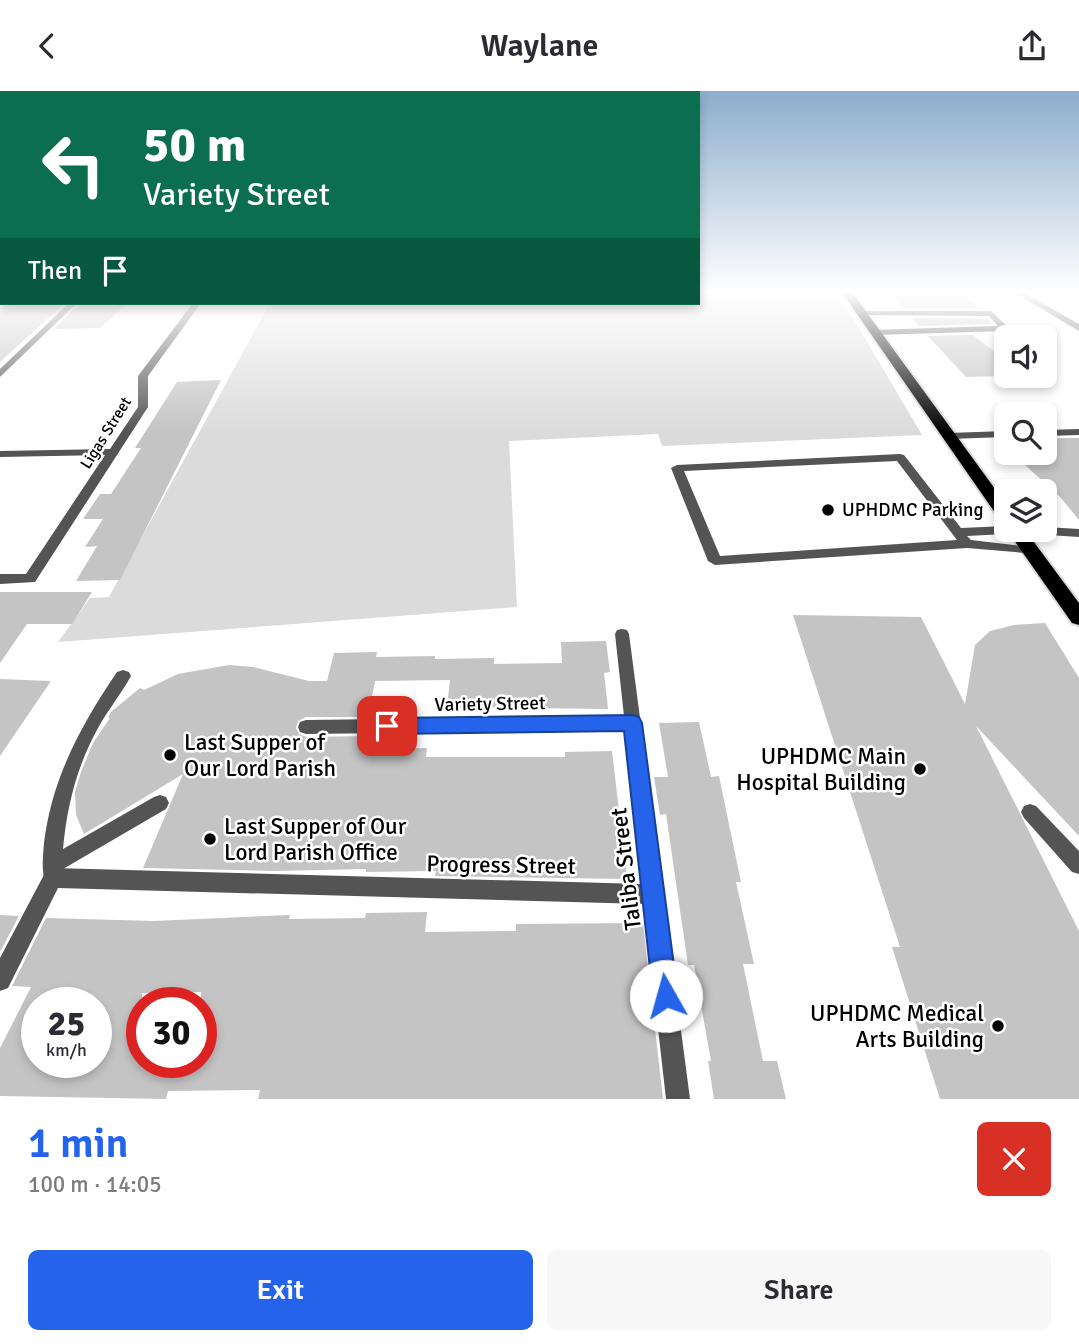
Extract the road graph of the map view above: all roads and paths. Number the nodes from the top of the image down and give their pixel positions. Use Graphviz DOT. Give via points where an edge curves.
graph roads {
  1 [pos="37,338"];
  2 [pos="171,338"];
  3 [pos="879,338"];
  4 [pos="0,374"];
  5 [pos="1079,432"];
  6 [pos="1057,433"];
  7 [pos="994,434"];
  8 [pos="948,436"];
  9 [pos="114,452"];
  10 [pos="0,454"];
  11 [pos="994,499"];
  12 [pos="994,531"];
  13 [pos="960,532"];
  14 [pos="1057,532"];
  15 [pos="1079,533"];
  16 [pos="1025,542"];
  17 [pos="967,544"];
  18 [pos="1032,551"];
  19 [pos="0,579"];
  20 [pos="1079,618"];
  21 [pos="622,634"];
  22 [pos="123,676"];
  23 [pos="633,723"];
  24 [pos="306,727"];
  25 [pos="160,803"];
  26 [pos="1030,812"];
  27 [pos="1079,865"];
  28 [pos="53,872"];
  29 [pos="653,894"];
  30 [pos="0,980"];
  31 [pos="678,1099"];
  1 -- 4 [label="street"];
  2 -- 9 [label="street, Ligas Street" via="143,376 143,407"];
  3 -- 8 [label="highway"];
  5 -- 6 [label="street"];
  7 -- 8 [label="street"];
  8 -- 11 [label="highway"];
  9 -- 10 [label="street"];
  9 -- 19 [label="street, Ligas Street" via="30,579"];
  12 -- 13 [label="street"];
  13 -- 17 [label="street"];
  13 -- 17 [label="street" via="900,457 677,468 715,561"];
  14 -- 15 [label="street"];
  16 -- 18 [label="highway"];
  17 -- 18 [label="street"];
  18 -- 20 [label="highway"];
  21 -- 23 [label="street, Taliba Street"];
  22 -- 28 [label="street" via="94,717 71,762 57,812"];
  23 -- 24 [label="street, Variety Street"];
  23 -- 29 [label="street, Taliba Street"];
  25 -- 28 [label="street"];
  26 -- 27 [label="street"];
  28 -- 29 [label="street, Progress Street"];
  28 -- 30 [label="street"];
  29 -- 31 [label="street, Taliba Street"];
}
